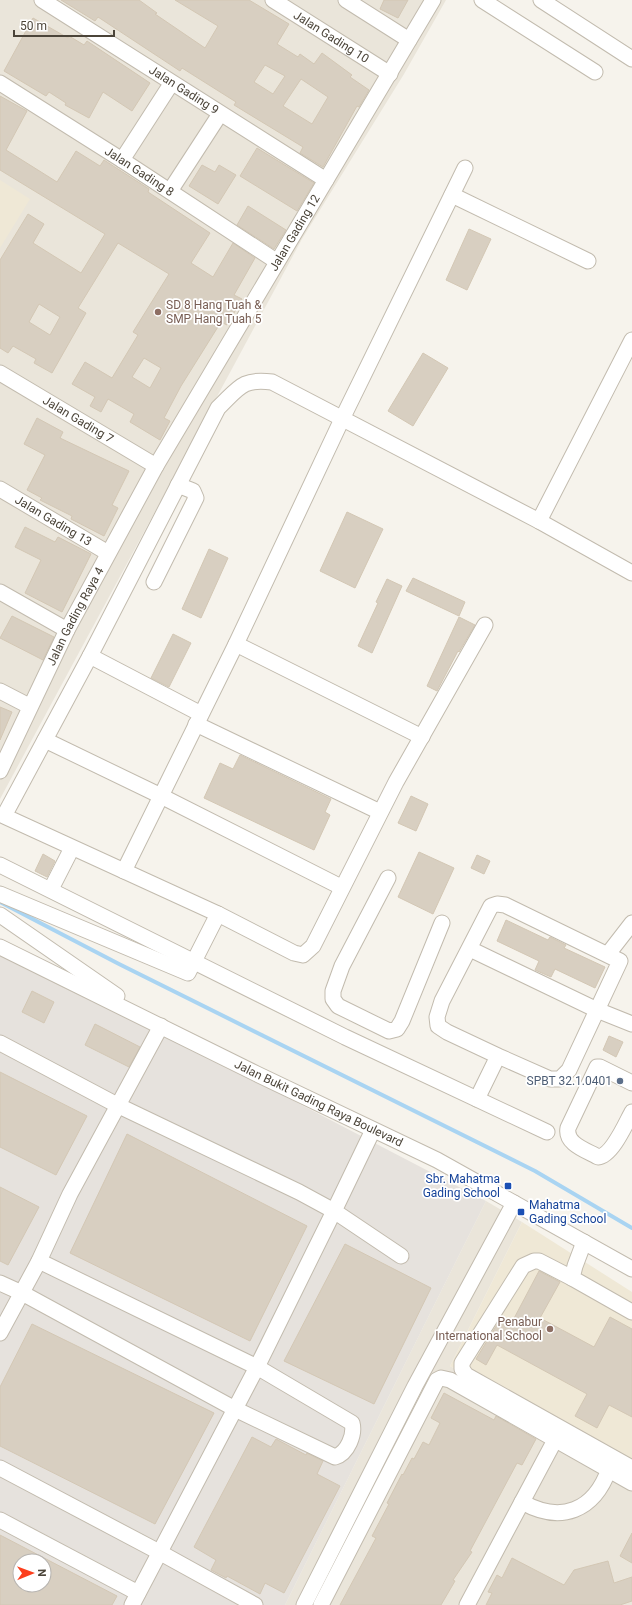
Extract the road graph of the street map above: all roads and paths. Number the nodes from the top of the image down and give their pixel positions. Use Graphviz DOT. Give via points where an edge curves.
graph roads {
  1 [pos="42,0"];
  2 [pos="273,0"];
  3 [pos="346,0"];
  4 [pos="433,0"];
  5 [pos="482,0"];
  6 [pos="541,0"];
  7 [pos="409,40"];
  8 [pos="632,59"];
  9 [pos="595,72"];
  10 [pos="390,74"];
  11 [pos="0,83"];
  12 [pos="171,84"];
  13 [pos="220,114"];
  14 [pos="122,160"];
  15 [pos="465,168"];
  16 [pos="326,180"];
  17 [pos="170,191"];
  18 [pos="452,195"];
  19 [pos="276,261"];
  20 [pos="588,261"];
  21 [pos="632,340"];
  22 [pos="0,373"];
  23 [pos="343,417"];
  24 [pos="156,466"];
  25 [pos="178,485"];
  26 [pos="0,489"];
  27 [pos="539,521"];
  28 [pos="108,553"];
  29 [pos="632,573"];
  30 [pos="154,582"];
  31 [pos="0,592"];
  32 [pos="485,625"];
  33 [pos="67,630"];
  34 [pos="236,644"];
  35 [pos="90,656"];
  36 [pos="0,691"];
  37 [pos="29,706"];
  38 [pos="198,719"];
  39 [pos="422,737"];
  40 [pos="45,740"];
  41 [pos="0,770"];
  42 [pos="161,796"];
  43 [pos="380,812"];
  44 [pos="72,848"];
  45 [pos="0,865"];
  46 [pos="124,871"];
  47 [pos="388,878"];
  48 [pos="341,888"];
  49 [pos="51,889"];
  50 [pos="0,894"];
  51 [pos="218,914"];
  52 [pos="0,915"];
  53 [pos="632,922"];
  54 [pos="442,923"];
  55 [pos="0,946"];
  56 [pos="470,949"];
  57 [pos="620,961"];
  58 [pos="192,967"];
  59 [pos="597,1010"];
  60 [pos="358,1017"];
  61 [pos="632,1024"];
  62 [pos="161,1026"];
  63 [pos="345,1036"];
  64 [pos="0,1043"];
  65 [pos="498,1056"];
  66 [pos="632,1083"];
  67 [pos="477,1098"];
  68 [pos="117,1105"];
  69 [pos="632,1112"];
  70 [pos="373,1130"];
  71 [pos="547,1132"];
  72 [pos="514,1203"];
  73 [pos="334,1211"];
  74 [pos="584,1242"];
  75 [pos="401,1256"];
  76 [pos="39,1261"];
  77 [pos="632,1269"];
  78 [pos="572,1278"];
  79 [pos="0,1283"];
  80 [pos="22,1293"];
  81 [pos="632,1312"];
  82 [pos="0,1333"];
  83 [pos="257,1366"];
  84 [pos="235,1409"];
  85 [pos="555,1440"];
  86 [pos="0,1468"];
  87 [pos="632,1468"];
  88 [pos="609,1469"];
  89 [pos="632,1483"];
  90 [pos="522,1502"];
  91 [pos="0,1520"];
  92 [pos="159,1552"];
  93 [pos="135,1599"];
  94 [pos="255,1605"];
  95 [pos="304,1605"];
  96 [pos="321,1605"];
  97 [pos="467,1605"];
  1 -- 12 [label="street, Jalan Gading 9"];
  2 -- 10 [label="street, Jalan Gading 10"];
  3 -- 7 [label="street"];
  4 -- 7 [label="street, Jalan Gading 12"];
  5 -- 9 [label="street"];
  6 -- 8 [label="street"];
  7 -- 10 [label="street, Jalan Gading 12"];
  10 -- 16 [label="street, Jalan Gading 12"];
  11 -- 14 [label="street, Jalan Gading 8"];
  12 -- 13 [label="street, Jalan Gading 9"];
  12 -- 14 [label="street"];
  13 -- 16 [label="street, Jalan Gading 9"];
  13 -- 17 [label="street"];
  14 -- 17 [label="street, Jalan Gading 8"];
  15 -- 18 [label="street"];
  16 -- 19 [label="street, Jalan Gading 12"];
  17 -- 19 [label="street, Jalan Gading 8"];
  18 -- 20 [label="street"];
  18 -- 23 [label="street"];
  19 -- 24 [label="street, Jalan Gading 12"];
  21 -- 27 [label="street"];
  22 -- 24 [label="street, Jalan Gading 7"];
  23 -- 25 [label="street" via="272,382 257,380 243,383 218,408"];
  23 -- 27 [label="street"];
  23 -- 34 [label="street"];
  24 -- 28 [label="street, Jalan Gading Raya 4"];
  25 -- 30 [label="street" via="193,491 196,498"];
  25 -- 35 [label="street"];
  26 -- 28 [label="street, Jalan Gading 13"];
  27 -- 29 [label="street"];
  28 -- 33 [label="street, Jalan Gading Raya 4"];
  31 -- 33 [label="street"];
  32 -- 39 [label="street"];
  33 -- 37 [label="street, Jalan Gading Raya 4"];
  34 -- 38 [label="street"];
  34 -- 39 [label="street"];
  35 -- 38 [label="street"];
  35 -- 40 [label="street"];
  36 -- 37 [label="street"];
  37 -- 41 [label="street, Jalan Gading Raya 4"];
  38 -- 42 [label="street"];
  38 -- 43 [label="street"];
  39 -- 43 [label="street"];
  40 -- 42 [label="street"];
  40 -- 44 [label="street" via="4,816"];
  42 -- 46 [label="street"];
  42 -- 48 [label="street"];
  43 -- 48 [label="street"];
  44 -- 46 [label="street"];
  44 -- 49 [label="street"];
  45 -- 49 [label="street"];
  46 -- 51 [label="street"];
  47 -- 60 [label="street" via="342,966 333,991 333,999 338,1006"];
  48 -- 51 [label="street" via="313,946 304,955 294,953"];
  49 -- 58 [label="street"];
  50 -- 58 [label="street"];
  51 -- 58 [label="street"];
  52 -- 62 [label="street"];
  53 -- 57 [label="street"];
  54 -- 60 [label="street" via="397,1029 389,1031"];
  55 -- 62 [label="street, Jalan Bukit Gading Raya Boulevard"];
  56 -- 57 [label="street" via="491,906 497,904 505,905"];
  56 -- 59 [label="street"];
  56 -- 65 [label="street" via="442,1001 437,1017 438,1026"];
  57 -- 59 [label="street"];
  58 -- 63 [label="street"];
  59 -- 61 [label="street"];
  59 -- 65 [label="street" via="569,1070 560,1079 550,1079"];
  60 -- 63 [label="street"];
  62 -- 68 [label="street"];
  62 -- 70 [label="street, Jalan Bukit Gading Raya Boulevard"];
  63 -- 67 [label="street"];
  64 -- 68 [label="street"];
  65 -- 67 [label="street"];
  66 -- 69 [label="street" via="600,1067 597,1068 567,1134 570,1141 598,1157 603,1157 610,1151"];
  67 -- 71 [label="street"];
  68 -- 73 [label="street"];
  68 -- 76 [label="street" via="70,1194"];
  70 -- 72 [label="street, Jalan Bukit Gading Raya Boulevard" via="437,1160"];
  70 -- 73 [label="street"];
  72 -- 74 [label="street, Jalan Bukit Gading Raya Boulevard"];
  72 -- 95 [label="street" via="415,1386"];
  73 -- 75 [label="street"];
  73 -- 83 [label="street"];
  74 -- 77 [label="street, Jalan Bukit Gading Raya Boulevard"];
  74 -- 78 [label="street"];
  76 -- 80 [label="street"];
  76 -- 83 [label="street"];
  78 -- 81 [label="street"];
  78 -- 87 [label="street" via="539,1261 529,1262 523,1266 462,1363 462,1369 466,1375"];
  79 -- 80 [label="street"];
  80 -- 82 [label="street"];
  80 -- 84 [label="street"];
  83 -- 84 [label="street"];
  83 -- 84 [label="street" via="352,1423 354,1430 346,1450 335,1457"];
  84 -- 92 [label="street"];
  85 -- 88 [label="street"];
  85 -- 90 [label="street"];
  85 -- 96 [label="street" via="450,1380 437,1380"];
  86 -- 92 [label="street"];
  88 -- 89 [label="street"];
  88 -- 90 [label="street" via="604,1484 595,1497 582,1507 567,1512 551,1513 536,1510"];
  90 -- 97 [label="street"];
  91 -- 93 [label="street"];
  92 -- 93 [label="street"];
  92 -- 94 [label="street"];
}
